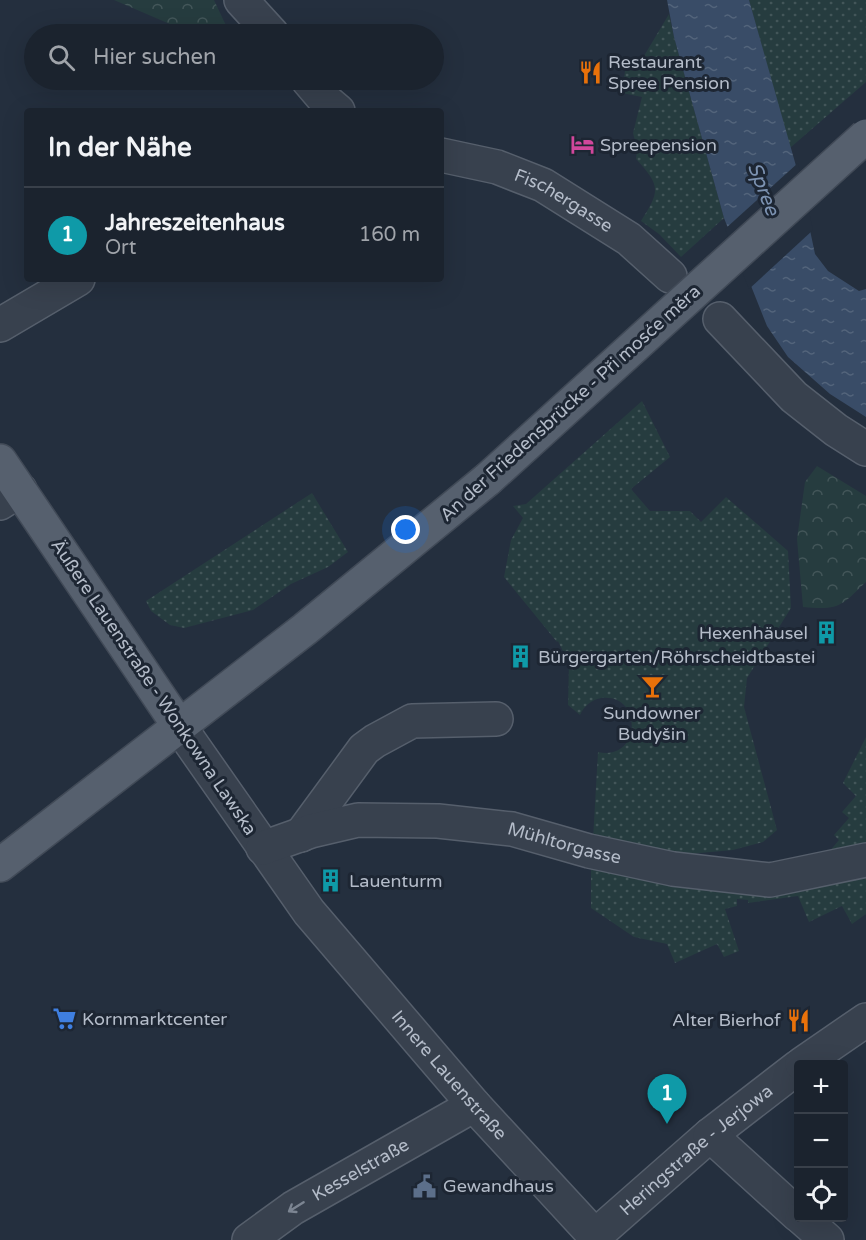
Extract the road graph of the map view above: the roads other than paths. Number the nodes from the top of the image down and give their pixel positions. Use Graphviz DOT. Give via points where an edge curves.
graph roads {
  1 [pos="241,0"];
  2 [pos="263,24"];
  3 [pos="316,90"];
  4 [pos="334,108"];
  5 [pos="866,136"];
  6 [pos="444,156"];
  7 [pos="670,276"];
  8 [pos="73,282"];
  9 [pos="720,319"];
  10 [pos="0,325"];
  11 [pos="866,449"];
  12 [pos="0,461"];
  13 [pos="10,497"];
  14 [pos="496,719"];
  15 [pos="179,726"];
  16 [pos="301,835"];
  17 [pos="263,849"];
  18 [pos="866,860"];
  19 [pos="0,865"];
  20 [pos="309,912"];
  21 [pos="866,1020"];
  22 [pos="809,1060"];
  23 [pos="794,1071"];
  24 [pos="474,1105"];
  25 [pos="710,1135"];
  26 [pos="794,1211"];
  27 [pos="806,1222"];
  28 [pos="595,1236"];
  29 [pos="249,1240"];
  30 [pos="826,1240"];
  1 -- 2 [label="street"];
  3 -- 4 [label="street"];
  5 -- 15 [label="main road, An der Friedensbrücke - Při mosće měra, bridge" via="488,479 370,578"];
  6 -- 7 [label="street, Fischergasse" via="496,167 543,184 629,239"];
  8 -- 10 [label="street"];
  9 -- 11 [label="street" via="794,397"];
  12 -- 13 [label="main road, Äußere Lauenstraße - Wonkowna Lawska"];
  13 -- 15 [label="main road, Äußere Lauenstraße - Wonkowna Lawska"];
  14 -- 16 [label="street" via="412,721 375,741 364,749"];
  15 -- 17 [label="street, Äußere Lauenstraße - Wonkowna Lawska"];
  15 -- 19 [label="main road, An der Friedensbrücke - Při mosće měra"];
  16 -- 17 [label="street, Mühltorgasse"];
  16 -- 18 [label="street, Mühltorgasse" via="358,820 438,821 512,829 673,869 770,880"];
  17 -- 20 [label="street, Äußere Lauenstraße - Wonkowna Lawska"];
  20 -- 24 [label="street, Innere Lauenstraße"];
  21 -- 22 [label="street, Heringstraße - Jerjowa"];
  23 -- 25 [label="street, Heringstraße - Jerjowa"];
  24 -- 28 [label="street, Innere Lauenstraße"];
  24 -- 29 [label="street, Kesselstraße, one-way" via="293,1208"];
  25 -- 26 [label="street"];
  25 -- 28 [label="street, Heringstraße - Jerjowa"];
  27 -- 30 [label="street"];
}
